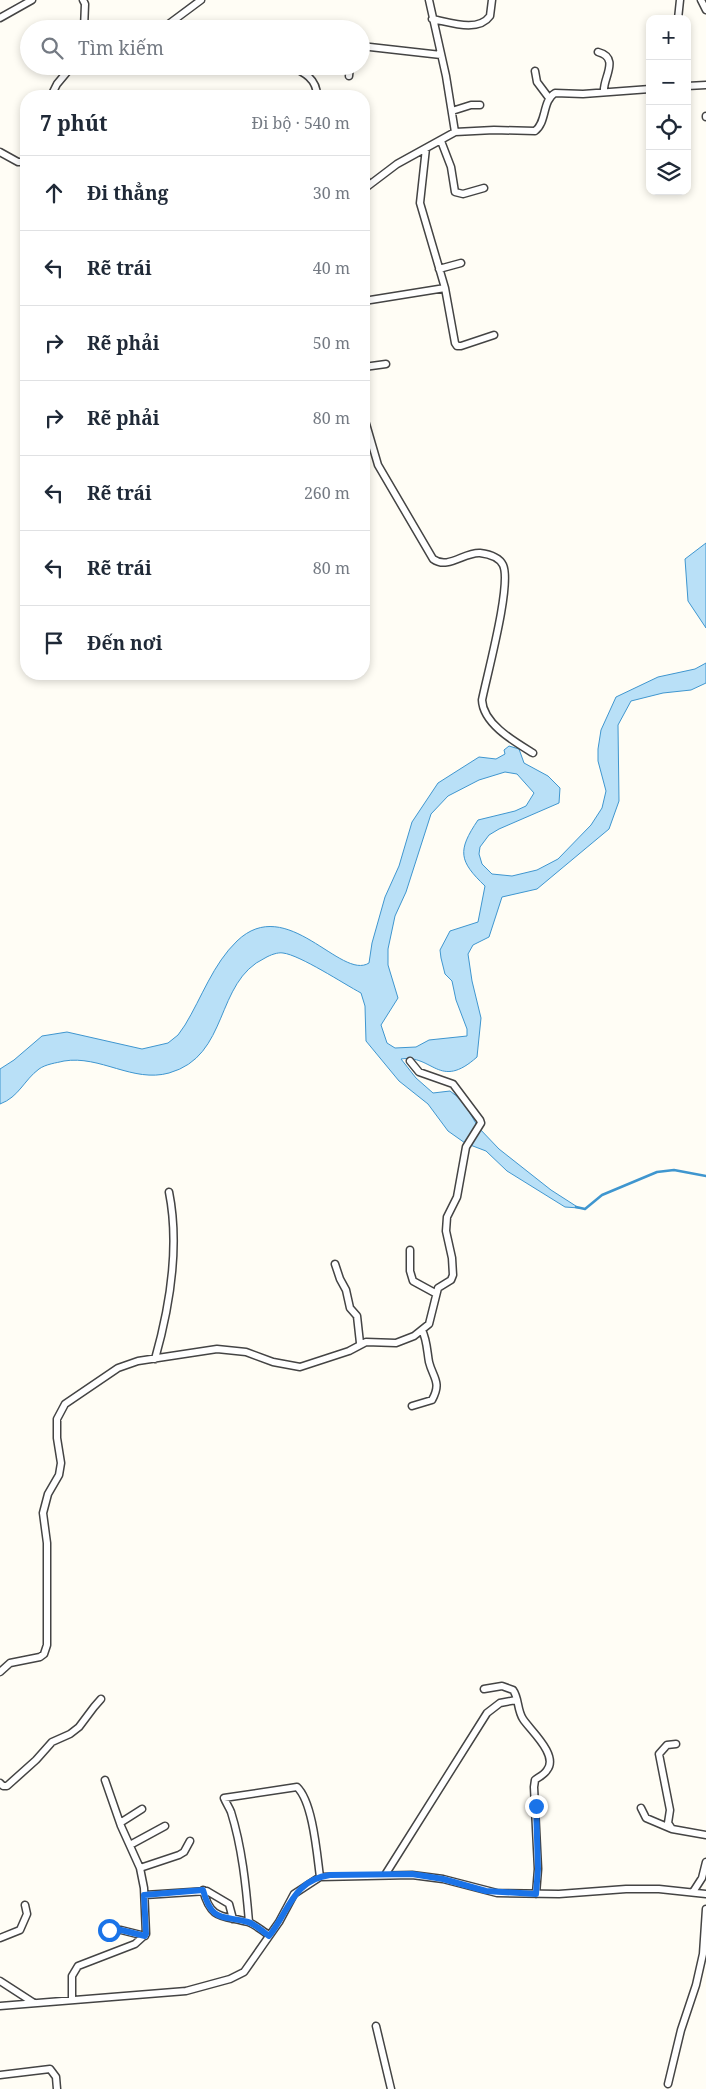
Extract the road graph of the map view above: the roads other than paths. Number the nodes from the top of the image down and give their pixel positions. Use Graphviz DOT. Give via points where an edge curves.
graph roads {
  1 [pos="32,0"];
  2 [pos="83,0"];
  3 [pos="201,0"];
  4 [pos="429,0"];
  5 [pos="492,0"];
  6 [pos="680,0"];
  7 [pos="701,0"];
  8 [pos="706,10"];
  9 [pos="678,15"];
  10 [pos="0,18"];
  11 [pos="432,19"];
  12 [pos="84,20"];
  13 [pos="174,20"];
  14 [pos="370,47"];
  15 [pos="598,52"];
  16 [pos="441,55"];
  17 [pos="535,70"];
  18 [pos="64,75"];
  19 [pos="306,75"];
  20 [pos="706,85"];
  21 [pos="691,86"];
  22 [pos="646,89"];
  23 [pos="54,90"];
  24 [pos="316,90"];
  25 [pos="604,92"];
  26 [pos="549,98"];
  27 [pos="480,105"];
  28 [pos="452,111"];
  29 [pos="456,132"];
  30 [pos="441,141"];
  31 [pos="426,148"];
  32 [pos="0,152"];
  33 [pos="20,162"];
  34 [pos="370,184"];
  35 [pos="484,188"];
  36 [pos="461,263"];
  37 [pos="439,269"];
  38 [pos="445,288"];
  39 [pos="370,300"];
  40 [pos="494,335"];
  41 [pos="386,364"];
  42 [pos="370,366"];
  43 [pos="370,438"];
  44 [pos="533,753"];
  45 [pos="410,1061"];
  46 [pos="168,1192"];
  47 [pos="410,1250"];
  48 [pos="335,1264"];
  49 [pos="435,1293"];
  50 [pos="422,1330"];
  51 [pos="360,1343"];
  52 [pos="155,1359"];
  53 [pos="412,1406"];
  54 [pos="0,1672"];
  55 [pos="484,1688"];
  56 [pos="101,1699"];
  57 [pos="516,1700"];
  58 [pos="676,1744"];
  59 [pos="105,1780"];
  60 [pos="0,1783"];
  61 [pos="642,1808"];
  62 [pos="142,1809"];
  63 [pos="120,1823"];
  64 [pos="165,1826"];
  65 [pos="672,1829"];
  66 [pos="706,1835"];
  67 [pos="190,1841"];
  68 [pos="130,1845"];
  69 [pos="706,1862"];
  70 [pos="140,1868"];
  71 [pos="384,1875"];
  72 [pos="320,1877"];
  73 [pos="203,1890"];
  74 [pos="693,1892"];
  75 [pos="536,1894"];
  76 [pos="706,1894"];
  77 [pos="144,1895"];
  78 [pos="25,1905"];
  79 [pos="706,1910"];
  80 [pos="233,1919"];
  81 [pos="248,1922"];
  82 [pos="109,1930"];
  83 [pos="145,1936"];
  84 [pos="269,1936"];
  85 [pos="0,1938"];
  86 [pos="0,1981"];
  87 [pos="72,2000"];
  88 [pos="34,2003"];
  89 [pos="0,2006"];
  90 [pos="376,2026"];
  91 [pos="0,2075"];
  92 [pos="668,2084"];
  93 [pos="58,2089"];
  94 [pos="391,2089"];
  1 -- 10 [label="street"];
  2 -- 12 [label="street"];
  3 -- 13 [label="street"];
  4 -- 11 [label="street"];
  5 -- 11 [label="street" via="490,16 481,24"];
  6 -- 9 [label="street"];
  7 -- 8 [label="street"];
  11 -- 16 [label="street"];
  14 -- 16 [label="street"];
  15 -- 25 [label="street" via="608,58 609,71"];
  16 -- 28 [label="street"];
  17 -- 26 [label="street" via="540,87"];
  18 -- 23 [label="street"];
  19 -- 24 [label="street"];
  20 -- 21 [label="street"];
  22 -- 25 [label="street"];
  25 -- 26 [label="street" via="555,93"];
  26 -- 29 [label="street" via="541,124 535,131"];
  27 -- 28 [label="street"];
  28 -- 29 [label="street"];
  29 -- 30 [label="street"];
  30 -- 31 [label="street"];
  30 -- 35 [label="street" via="451,167 455,192 463,194"];
  31 -- 34 [label="street"];
  31 -- 37 [label="street" via="420,203"];
  32 -- 33 [label="street"];
  36 -- 37 [label="street"];
  37 -- 38 [label="street"];
  38 -- 39 [label="street"];
  38 -- 40 [label="street" via="457,346"];
  41 -- 42 [label="street"];
  43 -- 44 [label="street" via="378,465 433,560 446,563 482,553 494,556 502,564 505,574 502,602 482,709 509,739"];
  45 -- 49 [label="street" via="419,1072 453,1084 478,1115 480,1123 466,1147 457,1197 447,1217 453,1275"];
  46 -- 52 [label="street" via="174,1224 174,1249 165,1327"];
  47 -- 49 [label="street" via="413,1281"];
  48 -- 51 [label="street" via="350,1308 357,1316"];
  49 -- 50 [label="street" via="429,1324"];
  50 -- 51 [label="street" via="402,1342"];
  50 -- 53 [label="street" via="437,1387 432,1400"];
  51 -- 52 [label="street" via="349,1351 300,1366 273,1362 246,1352 217,1349"];
  52 -- 54 [label="street" via="118,1368 72,1398 60,1411 56,1428 61,1463 43,1513 47,1543 44,1654 10,1663"];
  55 -- 57 [label="street" via="510,1688 515,1692"];
  56 -- 60 [label="street" via="73,1733 52,1742 7,1786"];
  57 -- 71 [label="street" via="500,1703 487,1713"];
  57 -- 75 [label="street" via="522,1718 545,1746 549,1766 535,1780 534,1787"];
  58 -- 65 [label="street" via="667,1746 659,1754 670,1810 668,1823"];
  59 -- 63 [label="street"];
  61 -- 65 [label="street" via="646,1818"];
  62 -- 63 [label="street"];
  63 -- 68 [label="street"];
  64 -- 68 [label="street"];
  65 -- 66 [label="street"];
  67 -- 70 [label="street" via="179,1855"];
  68 -- 70 [label="street"];
  69 -- 74 [label="street" via="702,1878"];
  70 -- 77 [label="street"];
  71 -- 72 [label="street"];
  71 -- 75 [label="street" via="426,1876 486,1891"];
  72 -- 81 [label="street" via="308,1809 301,1790 297,1787 224,1798 239,1847"];
  72 -- 84 [label="street" via="294,1894"];
  73 -- 77 [label="street"];
  73 -- 80 [label="street" via="229,1904"];
  73 -- 80 [label="street" via="213,1913"];
  74 -- 75 [label="street" via="626,1889"];
  74 -- 76 [label="street"];
  77 -- 83 [label="street"];
  78 -- 85 [label="street" via="27,1914 20,1930"];
  79 -- 92 [label="street" via="704,1954"];
  80 -- 81 [label="street"];
  81 -- 84 [label="street"];
  82 -- 83 [label="street"];
  83 -- 87 [label="street" via="135,1944 78,1966 72,1976"];
  84 -- 87 [label="street" via="244,1972 220,1983 186,1991"];
  86 -- 88 [label="street"];
  87 -- 88 [label="street"];
  88 -- 89 [label="street"];
  90 -- 94 [label="street"];
  91 -- 93 [label="street" via="50,2069 56,2077"];
}
